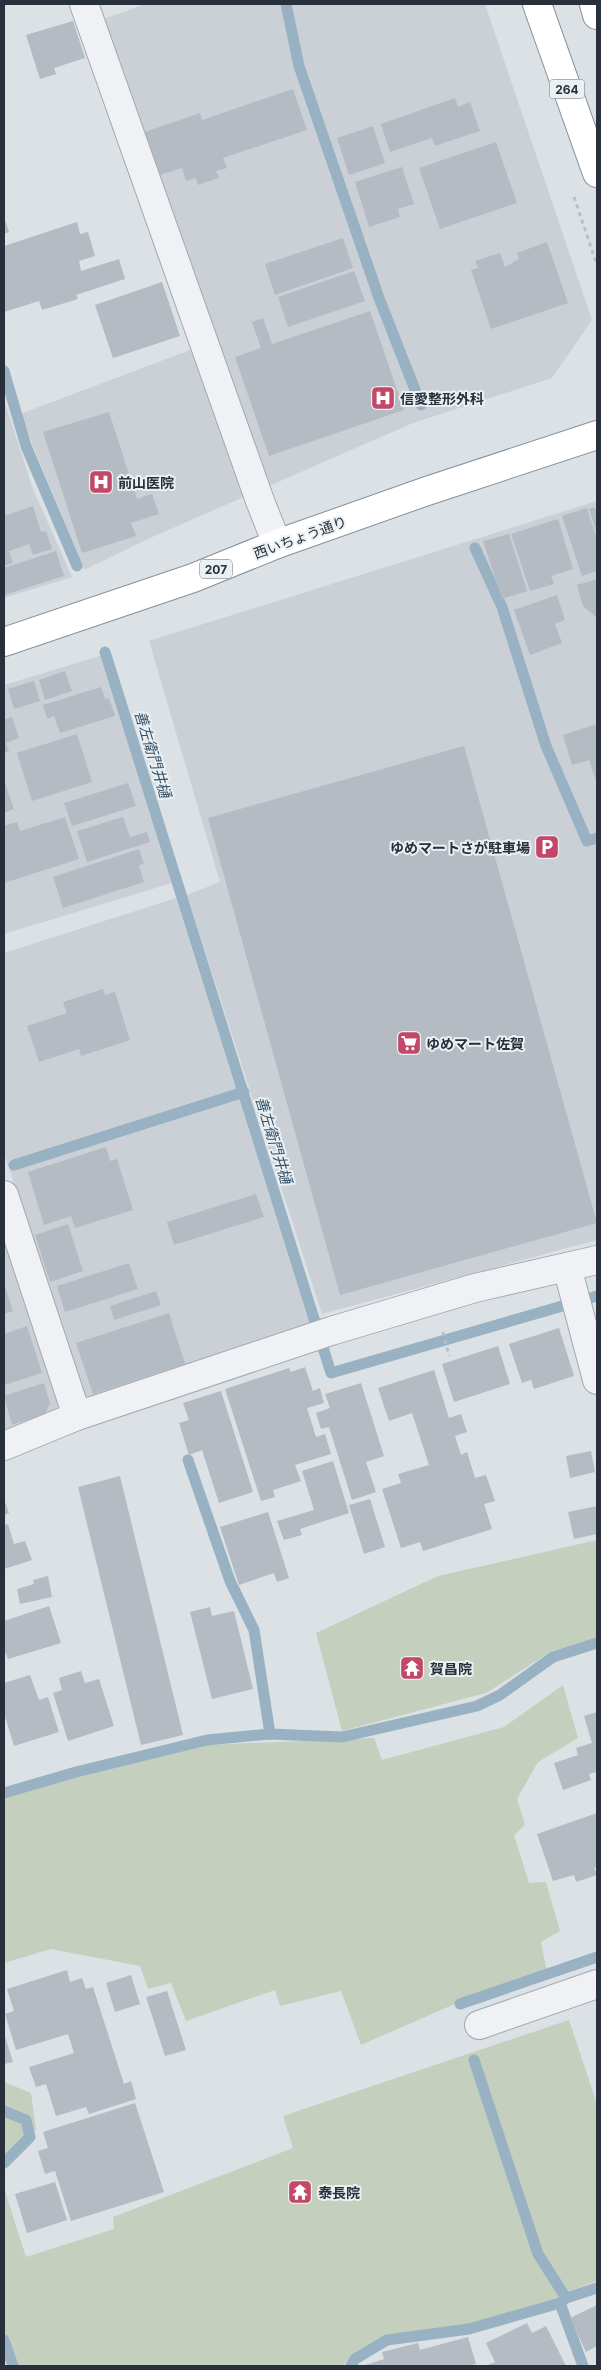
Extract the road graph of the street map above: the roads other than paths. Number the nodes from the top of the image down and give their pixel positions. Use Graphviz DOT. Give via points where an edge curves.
graph roads {
  1 [pos="84,4"];
  2 [pos="537,4"];
  3 [pos="594,4"];
  4 [pos="597,15"];
  5 [pos="597,173"];
  6 [pos="597,435"];
  7 [pos="277,544"];
  8 [pos="4,642"];
  9 [pos="4,1195"];
  10 [pos="597,1260"];
  11 [pos="570,1277"];
  12 [pos="597,1380"];
  13 [pos="77,1416"];
  14 [pos="4,1446"];
  15 [pos="597,1984"];
  16 [pos="479,2025"];
  1 -- 7 [label="street"];
  2 -- 5 [label="highway, 264"];
  3 -- 4 [label="highway"];
  6 -- 7 [label="highway, 西いちょう通り / 207"];
  7 -- 8 [label="highway, 西いちょう通り / 207" via="193,578"];
  9 -- 13 [label="street"];
  10 -- 11 [label="street"];
  11 -- 12 [label="street"];
  11 -- 13 [label="street" via="475,1288 331,1331"];
  13 -- 14 [label="street"];
  15 -- 16 [label="street"];
}
